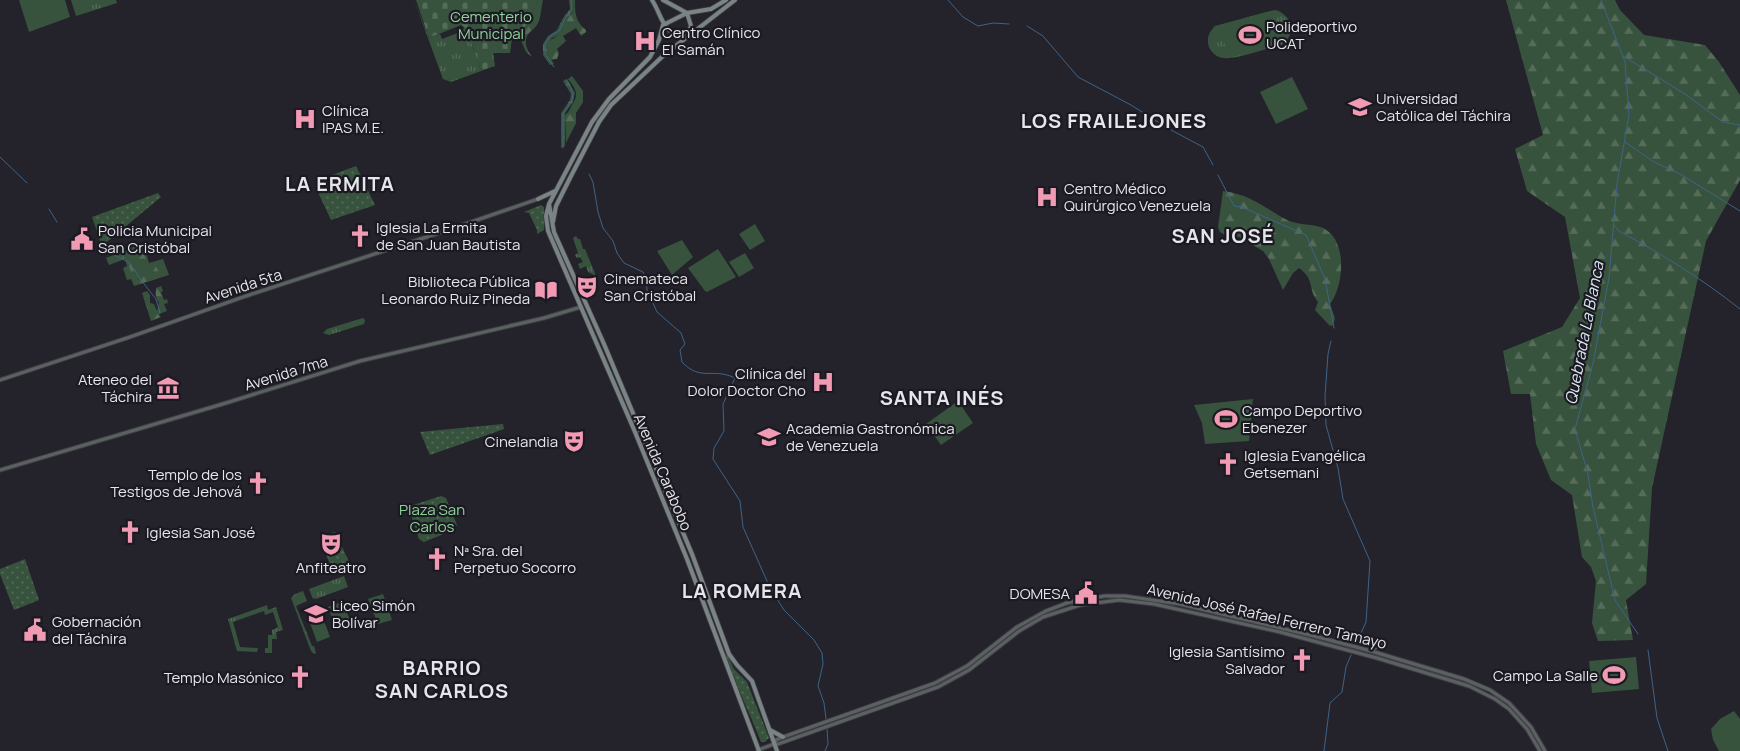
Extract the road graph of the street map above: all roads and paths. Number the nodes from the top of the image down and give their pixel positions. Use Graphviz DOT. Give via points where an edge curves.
graph roads {
  1 [pos="652,0"];
  2 [pos="663,0"];
  3 [pos="726,0"];
  4 [pos="735,0"];
  5 [pos="687,13"];
  6 [pos="663,25"];
  7 [pos="687,36"];
  8 [pos="557,190"];
  9 [pos="538,199"];
  10 [pos="549,204"];
  11 [pos="552,224"];
  12 [pos="585,301"];
  13 [pos="581,307"];
  14 [pos="0,380"];
  15 [pos="0,470"];
  16 [pos="1381,644"];
  17 [pos="1371,651"];
  18 [pos="770,730"];
  19 [pos="783,737"];
  20 [pos="774,744"];
  21 [pos="759,750"];
  22 [pos="777,751"];
  23 [pos="1540,751"];
  24 [pos="1545,751"];
  1 -- 6 [label="main road"];
  2 -- 5 [label="main road"];
  3 -- 5 [label="main road" via="711,9"];
  4 -- 7 [label="main road"];
  5 -- 6 [label="main road"];
  5 -- 7 [label="main road" via="691,26"];
  6 -- 7 [label="main road" via="673,33"];
  6 -- 8 [label="main road" via="650,57 597,115"];
  7 -- 11 [label="main road" via="605,114 556,206"];
  8 -- 9 [label="main road"];
  8 -- 10 [label="main road"];
  9 -- 10 [label="main road"];
  9 -- 14 [label="street, Avenida 5ta"];
  10 -- 11 [label="main road, Avenida Carabobo"];
  10 -- 13 [label="main road, Avenida Carabobo" via="546,216 548,231"];
  11 -- 12 [label="main road, Avenida Carabobo"];
  12 -- 13 [label="main road"];
  12 -- 18 [label="main road, Avenida Carabobo" via="692,554 729,654 752,681"];
  13 -- 15 [label="street, Avenida 7ma" via="360,362"];
  13 -- 21 [label="main road, Avenida Carabobo" via="688,560"];
  16 -- 17 [label="street"];
  17 -- 19 [label="street, Avenida José Rafael Ferrero Tamayo" via="1180,604 1143,597 1105,596 1067,603 1031,619 1011,630 967,666 924,688"];
  17 -- 24 [label="street, Avenida José Rafael Ferrero Tamayo" via="1490,690 1522,716"];
  18 -- 19 [label="main road"];
  18 -- 20 [label="main road, Avenida Carabobo"];
  19 -- 20 [label="street, Avenida José Rafael Ferrero Tamayo"];
  20 -- 21 [label="street"];
  20 -- 22 [label="main road, Avenida Carabobo"];
  20 -- 23 [label="street, Avenida José Rafael Ferrero Tamayo" via="938,687 970,670 1019,631 1048,615 1080,605 1119,600 1154,604 1280,632 1464,684 1504,705 1527,729"];
}
